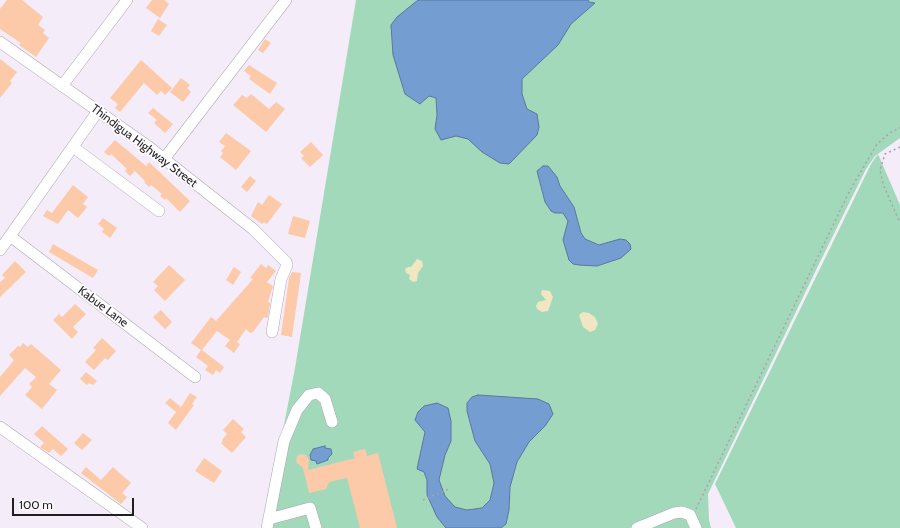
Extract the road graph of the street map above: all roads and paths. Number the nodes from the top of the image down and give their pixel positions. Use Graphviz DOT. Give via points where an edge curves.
graph roads {
  1 [pos="127,0"];
  2 [pos="286,0"];
  3 [pos="0,42"];
  4 [pos="62,86"];
  5 [pos="98,111"];
  6 [pos="900,128"];
  7 [pos="73,147"];
  8 [pos="900,147"];
  9 [pos="164,159"];
  10 [pos="159,211"];
  11 [pos="900,222"];
  12 [pos="10,236"];
  13 [pos="0,250"];
  14 [pos="272,332"];
  15 [pos="195,377"];
  16 [pos="332,422"];
  17 [pos="0,427"];
  18 [pos="449,489"];
  19 [pos="423,500"];
  20 [pos="268,523"];
  21 [pos="694,523"];
  22 [pos="142,528"];
  23 [pos="316,528"];
  24 [pos="637,528"];
  1 -- 4 [label="street"];
  2 -- 9 [label="street"];
  3 -- 4 [label="street, Thindigua Highway Street"];
  4 -- 5 [label="street, Thindigua Highway Street"];
  5 -- 7 [label="street"];
  5 -- 9 [label="street, Thindigua Highway Street"];
  6 -- 21 [label="path" via="891,132 878,144 850,190"];
  7 -- 10 [label="street"];
  7 -- 12 [label="street"];
  8 -- 11 [label="path" via="885,154 880,170 883,184"];
  9 -- 14 [label="street, Thindigua Highway Street" via="253,229 287,266 281,279"];
  12 -- 13 [label="street"];
  12 -- 15 [label="street, Kabue Lane"];
  16 -- 20 [label="street" via="325,399 318,393 308,395 297,410 284,441"];
  17 -- 22 [label="street"];
  18 -- 19 [label="path"];
  20 -- 23 [label="street" via="310,508"];
  21 -- 24 [label="street" via="690,515 682,512"];
}
